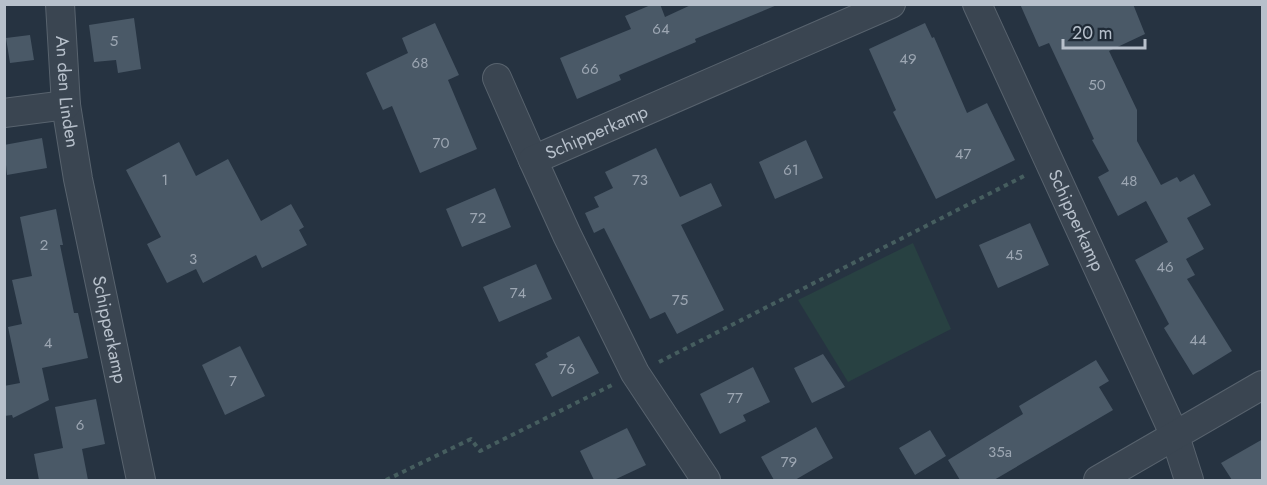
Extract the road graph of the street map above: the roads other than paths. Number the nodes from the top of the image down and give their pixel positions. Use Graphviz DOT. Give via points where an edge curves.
graph roads {
  1 [pos="60,4"];
  2 [pos="891,4"];
  3 [pos="977,4"];
  4 [pos="497,78"];
  5 [pos="66,105"];
  6 [pos="4,113"];
  7 [pos="533,160"];
  8 [pos="78,178"];
  9 [pos="1263,385"];
  10 [pos="1175,436"];
  11 [pos="141,480"];
  12 [pos="706,480"];
  13 [pos="1098,480"];
  14 [pos="1189,480"];
  1 -- 5 [label="street, An den Linden"];
  2 -- 7 [label="street, Schipperkamp"];
  3 -- 10 [label="street, Schipperkamp"];
  4 -- 7 [label="street, Schipperkamp"];
  5 -- 6 [label="street"];
  5 -- 8 [label="street, An den Linden"];
  7 -- 12 [label="street, Schipperkamp" via="636,373"];
  8 -- 11 [label="street, Schipperkamp"];
  9 -- 10 [label="street"];
  10 -- 13 [label="street"];
  10 -- 14 [label="street, Schipperkamp"];
}
